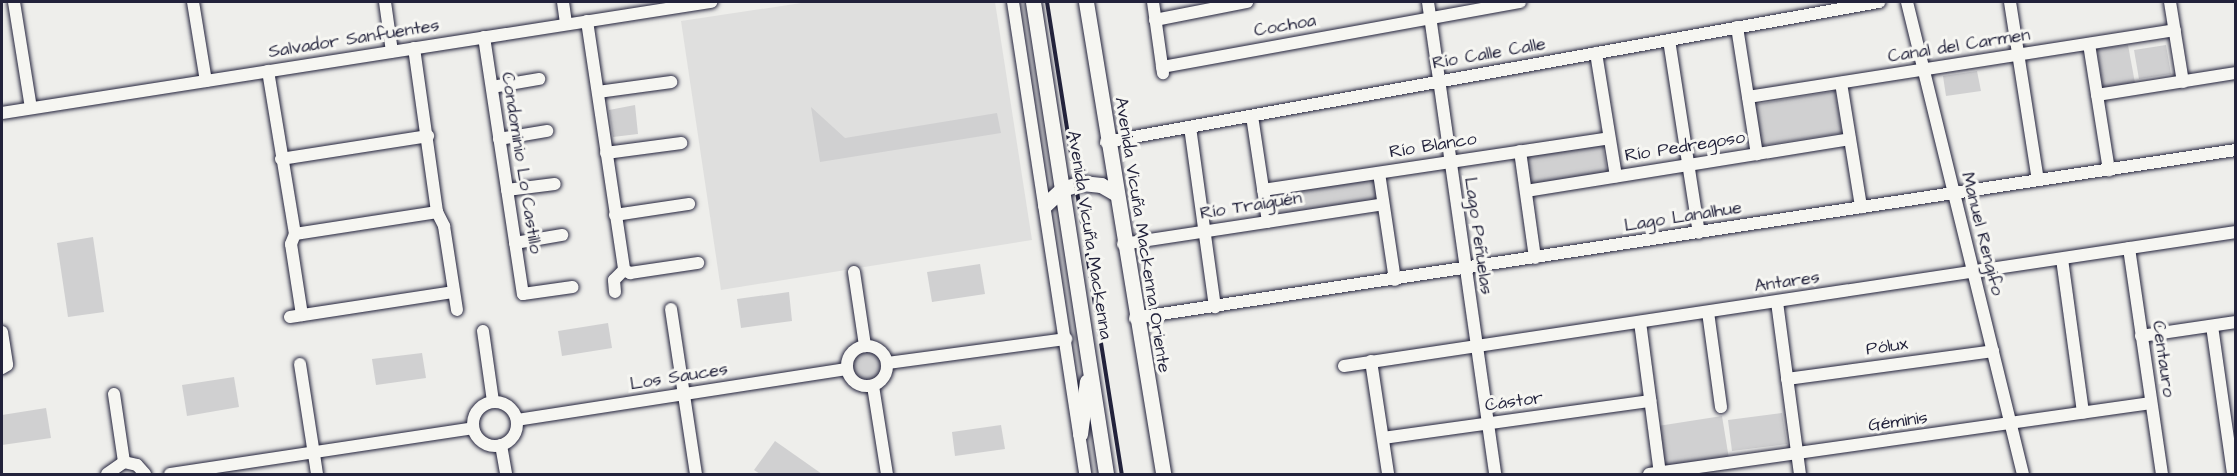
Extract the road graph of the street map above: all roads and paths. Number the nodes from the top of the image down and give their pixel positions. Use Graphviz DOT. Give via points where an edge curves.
graph roads {
  1 [pos="14,2"];
  2 [pos="193,2"];
  3 [pos="384,2"];
  4 [pos="563,2"];
  5 [pos="711,2"];
  6 [pos="1013,2"];
  7 [pos="1033,2"];
  8 [pos="1086,2"];
  9 [pos="1153,2"];
  10 [pos="1247,2"];
  11 [pos="1428,2"];
  12 [pos="1520,2"];
  13 [pos="1879,2"];
  14 [pos="1907,2"];
  15 [pos="2010,2"];
  16 [pos="2170,2"];
  17 [pos="1430,18"];
  18 [pos="1155,20"];
  19 [pos="587,21"];
  20 [pos="566,24"];
  21 [pos="1737,27"];
  22 [pos="2175,30"];
  23 [pos="484,37"];
  24 [pos="1669,40"];
  25 [pos="2089,44"];
  26 [pos="414,48"];
  27 [pos="393,52"];
  28 [pos="1596,53"];
  29 [pos="2018,55"];
  30 [pos="1924,70"];
  31 [pos="268,71"];
  32 [pos="2235,73"];
  33 [pos="539,79"];
  34 [pos="206,81"];
  35 [pos="671,82"];
  36 [pos="1438,82"];
  37 [pos="1841,82"];
  38 [pos="2183,82"];
  39 [pos="492,87"];
  40 [pos="598,93"];
  41 [pos="2097,95"];
  42 [pos="1748,97"];
  43 [pos="31,108"];
  44 [pos="2,113"];
  45 [pos="1252,116"];
  46 [pos="1190,127"];
  47 [pos="547,131"];
  48 [pos="428,136"];
  49 [pos="1609,138"];
  50 [pos="499,139"];
  51 [pos="1850,139"];
  52 [pos="1107,142"];
  53 [pos="681,143"];
  54 [pos="2235,150"];
  55 [pos="1520,151"];
  56 [pos="606,153"];
  57 [pos="1757,154"];
  58 [pos="281,159"];
  59 [pos="1450,162"];
  60 [pos="1688,165"];
  61 [pos="2109,170"];
  62 [pos="1378,173"];
  63 [pos="1616,176"];
  64 [pos="2038,180"];
  65 [pos="555,184"];
  66 [pos="1062,189"];
  67 [pos="507,190"];
  68 [pos="1263,190"];
  69 [pos="1526,191"];
  70 [pos="1115,193"];
  71 [pos="1953,193"];
  72 [pos="689,204"];
  73 [pos="1383,204"];
  74 [pos="1045,205"];
  75 [pos="1861,207"];
  76 [pos="437,212"];
  77 [pos="615,215"];
  78 [pos="1268,222"];
  79 [pos="1204,232"];
  80 [pos="2235,232"];
  81 [pos="1699,233"];
  82 [pos="295,234"];
  83 [pos="562,236"];
  84 [pos="515,243"];
  85 [pos="1123,244"];
  86 [pos="2129,248"];
  87 [pos="1535,258"];
  88 [pos="2062,259"];
  89 [pos="698,263"];
  90 [pos="1465,269"];
  91 [pos="624,270"];
  92 [pos="854,272"];
  93 [pos="1973,273"];
  94 [pos="1395,280"];
  95 [pos="573,287"];
  96 [pos="454,291"];
  97 [pos="615,292"];
  98 [pos="1776,302"];
  99 [pos="1215,307"];
  100 [pos="671,309"];
  101 [pos="457,310"];
  102 [pos="1708,312"];
  103 [pos="1135,318"];
  104 [pos="1640,322"];
  105 [pos="2235,322"];
  106 [pos="2212,326"];
  107 [pos="483,331"];
  108 [pos="2,332"];
  109 [pos="2141,336"];
  110 [pos="1066,339"];
  111 [pos="866,346"];
  112 [pos="1476,346"];
  113 [pos="1993,351"];
  114 [pos="1371,362"];
  115 [pos="888,363"];
  116 [pos="1090,363"];
  117 [pos="300,364"];
  118 [pos="1344,366"];
  119 [pos="4,368"];
  120 [pos="847,369"];
  121 [pos="1787,379"];
  122 [pos="873,386"];
  123 [pos="114,394"];
  124 [pos="683,394"];
  125 [pos="493,401"];
  126 [pos="1650,401"];
  127 [pos="2151,403"];
  128 [pos="1721,407"];
  129 [pos="2084,413"];
  130 [pos="517,420"];
  131 [pos="1488,424"];
  132 [pos="2011,424"];
  133 [pos="473,428"];
  134 [pos="1080,434"];
  135 [pos="1383,438"];
  136 [pos="501,445"];
  137 [pos="313,452"];
  138 [pos="1797,454"];
  139 [pos="124,462"];
  140 [pos="107,474"];
  141 [pos="145,474"];
  142 [pos="170,474"];
  143 [pos="316,474"];
  144 [pos="506,474"];
  145 [pos="696,474"];
  146 [pos="887,474"];
  147 [pos="1085,474"];
  148 [pos="1106,474"];
  149 [pos="1163,474"];
  150 [pos="1388,474"];
  151 [pos="1495,474"];
  152 [pos="1656,474"];
  153 [pos="1800,474"];
  154 [pos="2023,474"];
  155 [pos="2162,474"];
  156 [pos="2234,474"];
  1 -- 43 [label="street"];
  2 -- 34 [label="street"];
  3 -- 27 [label="street"];
  4 -- 20 [label="street"];
  5 -- 19 [label="street, Salvador Sanfuentes"];
  6 -- 74 [label="street"];
  7 -- 66 [label="main road, Avenida Vicuña Mackenna"];
  8 -- 52 [label="main road, Avenida Vicuña Mackenna Oriente"];
  9 -- 18 [label="street"];
  10 -- 18 [label="street"];
  11 -- 17 [label="street, Lago Peñuelas"];
  12 -- 17 [label="street, Cochoa"];
  13 -- 21 [label="street, Río Calle Calle"];
  14 -- 30 [label="street, Manuel Rengifo"];
  15 -- 29 [label="street"];
  16 -- 22 [label="street"];
  17 -- 18 [label="street, Cochoa" via="1163,70"];
  17 -- 36 [label="street, Lago Peñuelas"];
  19 -- 20 [label="street, Salvador Sanfuentes"];
  19 -- 40 [label="street"];
  20 -- 23 [label="street, Salvador Sanfuentes"];
  21 -- 24 [label="street, Río Calle Calle"];
  21 -- 42 [label="street"];
  22 -- 25 [label="street, Canal del Carmen"];
  22 -- 38 [label="street"];
  23 -- 26 [label="street, Salvador Sanfuentes"];
  23 -- 39 [label="street, Condominio Lo Castillo"];
  24 -- 28 [label="street, Río Calle Calle"];
  24 -- 60 [label="street"];
  25 -- 29 [label="street, Canal del Carmen"];
  25 -- 41 [label="street"];
  26 -- 27 [label="street, Salvador Sanfuentes"];
  26 -- 48 [label="street"];
  27 -- 31 [label="street, Salvador Sanfuentes"];
  28 -- 36 [label="street, Río Calle Calle"];
  28 -- 49 [label="street"];
  29 -- 30 [label="street, Canal del Carmen"];
  29 -- 64 [label="street"];
  30 -- 37 [label="street, Canal del Carmen"];
  30 -- 71 [label="street, Manuel Rengifo"];
  31 -- 34 [label="street, Salvador Sanfuentes"];
  31 -- 58 [label="street"];
  32 -- 38 [label="street"];
  33 -- 39 [label="street"];
  34 -- 43 [label="street, Salvador Sanfuentes"];
  35 -- 40 [label="street"];
  36 -- 45 [label="street, Río Calle Calle"];
  36 -- 59 [label="street, Lago Peñuelas"];
  37 -- 42 [label="street, Canal del Carmen"];
  37 -- 51 [label="street"];
  38 -- 41 [label="street"];
  39 -- 50 [label="street, Condominio Lo Castillo"];
  40 -- 56 [label="street"];
  41 -- 61 [label="street"];
  42 -- 57 [label="street"];
  43 -- 44 [label="street, Salvador Sanfuentes"];
  45 -- 46 [label="street, Río Calle Calle"];
  45 -- 68 [label="street"];
  46 -- 52 [label="street, Río Calle Calle"];
  46 -- 79 [label="street"];
  47 -- 50 [label="street"];
  48 -- 58 [label="street"];
  48 -- 76 [label="street"];
  49 -- 55 [label="street, Río Blanco"];
  49 -- 63 [label="street"];
  50 -- 67 [label="street, Condominio Lo Castillo"];
  51 -- 57 [label="street, Río Pedregoso"];
  51 -- 75 [label="street"];
  52 -- 70 [label="main road, Avenida Vicuña Mackenna Oriente"];
  53 -- 56 [label="street"];
  54 -- 61 [label="street, Lago Lanalhue"];
  55 -- 59 [label="street, Río Blanco"];
  55 -- 69 [label="street"];
  56 -- 77 [label="street"];
  57 -- 60 [label="street, Río Pedregoso"];
  58 -- 82 [label="street"];
  59 -- 62 [label="street, Río Blanco"];
  59 -- 90 [label="street, Lago Peñuelas"];
  60 -- 63 [label="street, Río Pedregoso"];
  60 -- 81 [label="street"];
  61 -- 64 [label="street, Lago Lanalhue"];
  62 -- 68 [label="street, Río Blanco"];
  62 -- 73 [label="street"];
  63 -- 69 [label="street, Río Pedregoso"];
  64 -- 71 [label="street, Lago Lanalhue"];
  65 -- 67 [label="street"];
  66 -- 70 [label="main road" via="1093,183"];
  66 -- 74 [label="main road"];
  66 -- 116 [label="main road, Avenida Vicuña Mackenna"];
  67 -- 84 [label="street, Condominio Lo Castillo"];
  68 -- 78 [label="street"];
  69 -- 87 [label="street"];
  70 -- 85 [label="main road, Avenida Vicuña Mackenna Oriente"];
  71 -- 75 [label="street, Lago Lanalhue"];
  71 -- 93 [label="street, Manuel Rengifo"];
  72 -- 77 [label="street"];
  73 -- 78 [label="street, Río Traiguén"];
  73 -- 94 [label="street"];
  74 -- 110 [label="street"];
  75 -- 81 [label="street, Lago Lanalhue"];
  76 -- 82 [label="street"];
  76 -- 96 [label="street" via="444,226"];
  77 -- 91 [label="street"];
  78 -- 79 [label="street, Río Traiguén"];
  79 -- 85 [label="street, Río Traiguén"];
  79 -- 99 [label="street"];
  80 -- 86 [label="street, Antares"];
  81 -- 87 [label="street, Lago Lanalhue"];
  82 -- 96 [label="street" via="291,244 296,316"];
  83 -- 84 [label="street"];
  84 -- 95 [label="street, Condominio Lo Castillo" via="523,294"];
  85 -- 103 [label="main road, Avenida Vicuña Mackenna Oriente"];
  86 -- 88 [label="street, Antares"];
  86 -- 109 [label="street, Centauro"];
  87 -- 90 [label="street, Lago Lanalhue"];
  88 -- 93 [label="street, Antares"];
  88 -- 129 [label="street"];
  89 -- 91 [label="street" via="630,273"];
  90 -- 94 [label="street, Lago Lanalhue"];
  90 -- 112 [label="street, Lago Peñuelas"];
  91 -- 97 [label="street" via="614,280"];
  92 -- 111 [label="street"];
  93 -- 98 [label="street, Antares"];
  93 -- 113 [label="street, Manuel Rengifo"];
  94 -- 99 [label="street, Lago Lanalhue"];
  96 -- 101 [label="street"];
  98 -- 102 [label="street, Antares"];
  98 -- 121 [label="street"];
  99 -- 103 [label="street, Lago Lanalhue"];
  100 -- 124 [label="street"];
  102 -- 104 [label="street, Antares"];
  102 -- 128 [label="street"];
  103 -- 149 [label="main road, Avenida Vicuña Mackenna Oriente"];
  104 -- 112 [label="street, Antares"];
  104 -- 126 [label="street"];
  105 -- 106 [label="street"];
  106 -- 109 [label="street"];
  106 -- 156 [label="street"];
  107 -- 125 [label="street"];
  108 -- 119 [label="street"];
  109 -- 127 [label="street, Centauro"];
  110 -- 115 [label="street"];
  110 -- 134 [label="street"];
  111 -- 115 [label="street" via="882,352"];
  111 -- 120 [label="street" via="849,356"];
  112 -- 114 [label="street, Antares"];
  112 -- 131 [label="street, Lago Peñuelas"];
  113 -- 121 [label="street, Pólux"];
  113 -- 132 [label="street, Manuel Rengifo"];
  114 -- 118 [label="street, Antares"];
  114 -- 135 [label="street"];
  115 -- 122 [label="street" via="886,374"];
  116 -- 134 [label="main road"];
  116 -- 148 [label="main road, Avenida Vicuña Mackenna"];
  117 -- 137 [label="street"];
  120 -- 122 [label="street" via="856,383"];
  120 -- 124 [label="street, Los Sauces"];
  121 -- 138 [label="street"];
  122 -- 146 [label="street"];
  123 -- 139 [label="street"];
  124 -- 130 [label="street, Los Sauces"];
  124 -- 145 [label="street"];
  125 -- 130 [label="street" via="508,405"];
  125 -- 133 [label="street" via="480,407"];
  126 -- 131 [label="street, Cástor"];
  126 -- 152 [label="street"];
  127 -- 129 [label="street, Géminis"];
  127 -- 155 [label="street, Centauro"];
  129 -- 132 [label="street, Géminis"];
  130 -- 136 [label="street" via="513,437"];
  131 -- 135 [label="street, Cástor"];
  131 -- 151 [label="street, Lago Peñuelas"];
  132 -- 138 [label="street, Géminis"];
  132 -- 154 [label="street, Manuel Rengifo"];
  133 -- 136 [label="street" via="479,439"];
  133 -- 137 [label="street"];
  134 -- 147 [label="street"];
  135 -- 150 [label="street"];
  136 -- 144 [label="street"];
  137 -- 142 [label="street"];
  137 -- 143 [label="street"];
  138 -- 152 [label="street, Géminis"];
  138 -- 153 [label="street"];
  139 -- 140 [label="street"];
  139 -- 141 [label="street" via="136,465"];
}
